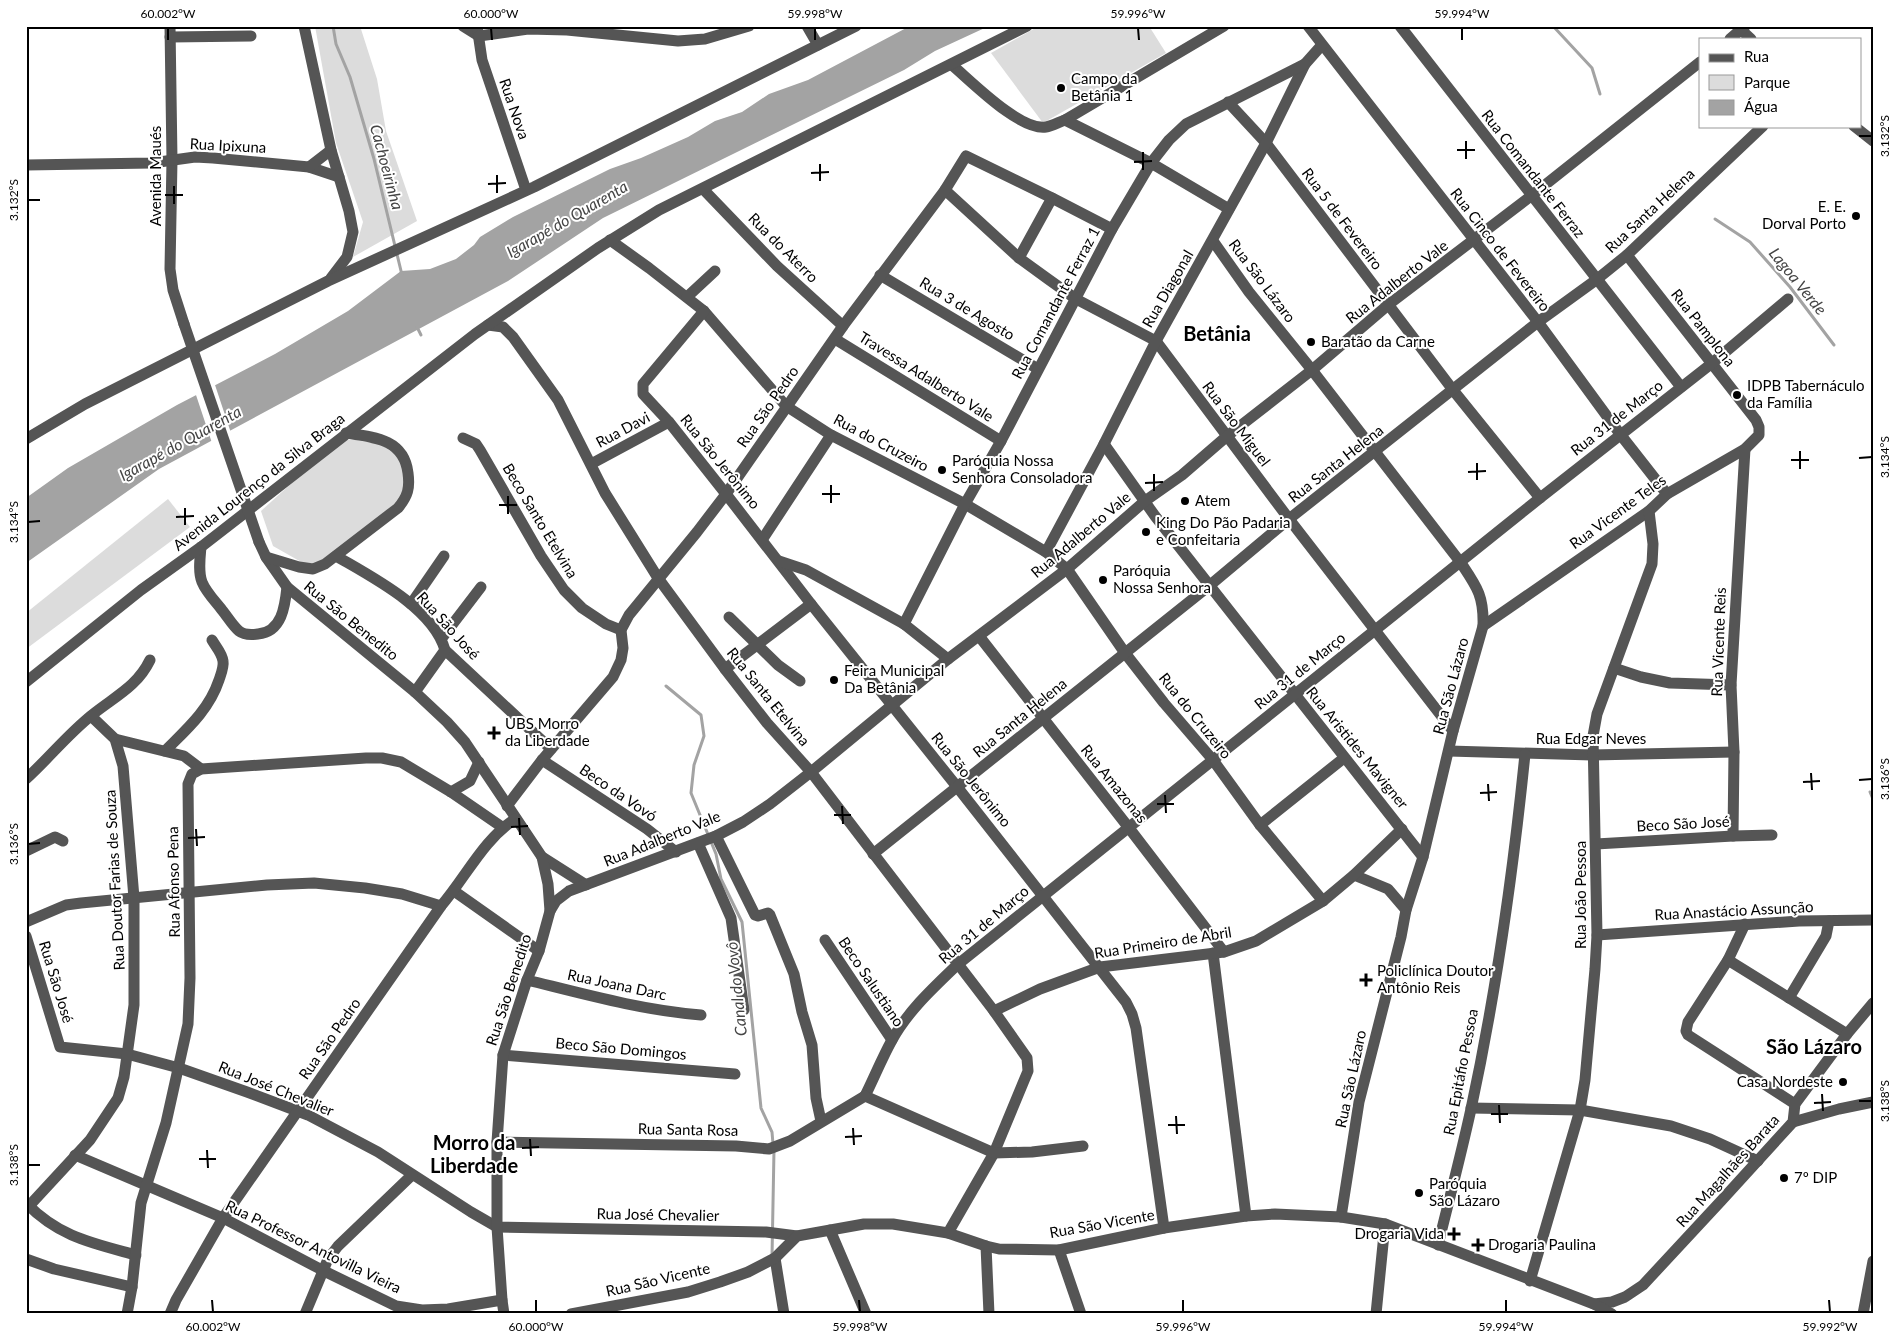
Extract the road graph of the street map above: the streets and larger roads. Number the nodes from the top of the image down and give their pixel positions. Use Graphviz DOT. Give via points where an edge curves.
graph roads {
  1 [pos="304,26"];
  2 [pos="463,26"];
  3 [pos="749,26"];
  4 [pos="807,26"];
  5 [pos="856,26"];
  6 [pos="1027,26"];
  7 [pos="1224,26"];
  8 [pos="1308,26"];
  9 [pos="1400,26"];
  10 [pos="1741,27"];
  11 [pos="478,31"];
  12 [pos="170,32"];
  13 [pos="251,36"];
  14 [pos="1731,38"];
  15 [pos="1750,38"];
  16 [pos="818,45"];
  17 [pos="1321,46"];
  18 [pos="1699,63"];
  19 [pos="1305,64"];
  20 [pos="952,65"];
  21 [pos="1228,102"];
  22 [pos="1065,120"];
  23 [pos="1761,128"];
  24 [pos="1857,128"];
  25 [pos="1873,141"];
  26 [pos="1266,143"];
  27 [pos="331,150"];
  28 [pos="172,160"];
  29 [pos="1151,163"];
  30 [pos="26,165"];
  31 [pos="309,167"];
  32 [pos="338,177"];
  33 [pos="703,189"];
  34 [pos="526,190"];
  35 [pos="945,190"];
  36 [pos="1531,196"];
  37 [pos="1052,198"];
  38 [pos="1229,209"];
  39 [pos="1112,229"];
  40 [pos="610,240"];
  41 [pos="1213,241"];
  42 [pos="1473,241"];
  43 [pos="1627,255"];
  44 [pos="1019,258"];
  45 [pos="715,271"];
  46 [pos="880,275"];
  47 [pos="1596,280"];
  48 [pos="328,281"];
  49 [pos="688,298"];
  50 [pos="1076,299"];
  51 [pos="1788,299"];
  52 [pos="1388,305"];
  53 [pos="704,311"];
  54 [pos="1538,322"];
  55 [pos="488,325"];
  56 [pos="843,326"];
  57 [pos="835,339"];
  58 [pos="1156,341"];
  59 [pos="1711,364"];
  60 [pos="1038,370"];
  61 [pos="1312,370"];
  62 [pos="1681,387"];
  63 [pos="1453,390"];
  64 [pos="786,406"];
  65 [pos="1756,420"];
  66 [pos="669,422"];
  67 [pos="346,433"];
  68 [pos="1620,434"];
  69 [pos="832,435"];
  70 [pos="1226,437"];
  71 [pos="26,438"];
  72 [pos="463,438"];
  73 [pos="1001,441"];
  74 [pos="1104,444"];
  75 [pos="1745,449"];
  76 [pos="1375,452"];
  77 [pos="591,464"];
  78 [pos="726,494"];
  79 [pos="1667,494"];
  80 [pos="1540,498"];
  81 [pos="1145,501"];
  82 [pos="964,504"];
  83 [pos="1649,511"];
  84 [pos="1289,519"];
  85 [pos="762,540"];
  86 [pos="259,542"];
  87 [pos="201,547"];
  88 [pos="1046,552"];
  89 [pos="336,556"];
  90 [pos="444,556"];
  91 [pos="266,557"];
  92 [pos="780,561"];
  93 [pos="1461,562"];
  94 [pos="1067,569"];
  95 [pos="658,578"];
  96 [pos="1209,586"];
  97 [pos="287,587"];
  98 [pos="481,587"];
  99 [pos="411,604"];
  100 [pos="811,604"];
  101 [pos="729,617"];
  102 [pos="904,624"];
  103 [pos="1483,626"];
  104 [pos="621,630"];
  105 [pos="1375,630"];
  106 [pos="979,636"];
  107 [pos="442,638"];
  108 [pos="212,640"];
  109 [pos="756,645"];
  110 [pos="445,650"];
  111 [pos="1126,653"];
  112 [pos="948,659"];
  113 [pos="150,660"];
  114 [pos="1614,668"];
  115 [pos="725,669"];
  116 [pos="26,682"];
  117 [pos="800,682"];
  118 [pos="1731,685"];
  119 [pos="415,692"];
  120 [pos="1294,694"];
  121 [pos="891,705"];
  122 [pos="91,716"];
  123 [pos="1042,718"];
  124 [pos="1453,731"];
  125 [pos="116,739"];
  126 [pos="551,749"];
  127 [pos="165,751"];
  128 [pos="1449,751"];
  129 [pos="1734,752"];
  130 [pos="1524,754"];
  131 [pos="1592,754"];
  132 [pos="1344,758"];
  133 [pos="542,760"];
  134 [pos="1213,760"];
  135 [pos="479,762"];
  136 [pos="201,769"];
  137 [pos="811,772"];
  138 [pos="26,779"];
  139 [pos="958,788"];
  140 [pos="451,792"];
  141 [pos="507,806"];
  142 [pos="515,818"];
  143 [pos="1260,825"];
  144 [pos="502,827"];
  145 [pos="1130,828"];
  146 [pos="1402,829"];
  147 [pos="1733,836"];
  148 [pos="1772,836"];
  149 [pos="708,839"];
  150 [pos="62,841"];
  151 [pos="1596,844"];
  152 [pos="26,851"];
  153 [pos="676,852"];
  154 [pos="873,854"];
  155 [pos="542,857"];
  156 [pos="1423,857"];
  157 [pos="1354,875"];
  158 [pos="586,885"];
  159 [pos="454,891"];
  160 [pos="190,892"];
  161 [pos="1043,895"];
  162 [pos="134,898"];
  163 [pos="1323,901"];
  164 [pos="441,906"];
  165 [pos="1406,910"];
  166 [pos="550,911"];
  167 [pos="27,919"];
  168 [pos="1873,920"];
  169 [pos="1829,921"];
  170 [pos="1745,924"];
  171 [pos="1597,934"];
  172 [pos="26,936"];
  173 [pos="824,940"];
  174 [pos="539,951"];
  175 [pos="1218,952"];
  176 [pos="1728,960"];
  177 [pos="957,965"];
  178 [pos="1100,967"];
  179 [pos="527,980"];
  180 [pos="1789,998"];
  181 [pos="1873,1003"];
  182 [pos="744,1010"];
  183 [pos="994,1011"];
  184 [pos="700,1015"];
  185 [pos="1847,1034"];
  186 [pos="56,1037"];
  187 [pos="892,1040"];
  188 [pos="127,1054"];
  189 [pos="503,1055"];
  190 [pos="179,1068"];
  191 [pos="736,1074"];
  192 [pos="865,1096"];
  193 [pos="1873,1102"];
  194 [pos="1795,1104"];
  195 [pos="1471,1108"];
  196 [pos="1580,1110"];
  197 [pos="297,1111"];
  198 [pos="821,1121"];
  199 [pos="1793,1122"];
  200 [pos="497,1142"];
  201 [pos="1083,1146"];
  202 [pos="994,1153"];
  203 [pos="76,1155"];
  204 [pos="1758,1161"];
  205 [pos="412,1175"];
  206 [pos="146,1184"];
  207 [pos="28,1204"];
  208 [pos="1246,1216"];
  209 [pos="1341,1217"];
  210 [pos="223,1218"];
  211 [pos="1385,1224"];
  212 [pos="497,1227"];
  213 [pos="1164,1228"];
  214 [pos="830,1230"];
  215 [pos="948,1233"];
  216 [pos="797,1236"];
  217 [pos="1438,1245"];
  218 [pos="986,1246"];
  219 [pos="1059,1250"];
  220 [pos="136,1255"];
  221 [pos="26,1259"];
  222 [pos="772,1259"];
  223 [pos="1873,1261"];
  224 [pos="324,1271"];
  225 [pos="1530,1281"];
  226 [pos="132,1288"];
  227 [pos="502,1300"];
  228 [pos="1594,1304"];
  229 [pos="127,1314"];
  230 [pos="170,1314"];
  231 [pos="305,1314"];
  232 [pos="504,1314"];
  233 [pos="571,1314"];
  234 [pos="784,1314"];
  235 [pos="866,1314"];
  236 [pos="989,1314"];
  237 [pos="1082,1314"];
  238 [pos="1376,1314"];
  239 [pos="1612,1314"];
  240 [pos="1863,1314"];
  1 -- 27 [label="street"];
  2 -- 11 [label="street"];
  3 -- 11 [label="street" via="705,39 678,41 567,30"];
  4 -- 16 [label="street"];
  5 -- 16 [label="street"];
  6 -- 20 [label="street, Avenida Lourenço da Silva Braga"];
  7 -- 22 [label="street"];
  8 -- 17 [label="street, Rua Cinco de Fevereiro"];
  9 -- 36 [label="street, Rua Comandante Ferraz"];
  10 -- 14 [label="street"];
  10 -- 15 [label="street"];
  11 -- 34 [label="street, Rua Nova" via="482,60"];
  12 -- 13 [label="street"];
  12 -- 28 [label="street, Avenida Maués"];
  16 -- 34 [label="street"];
  17 -- 19 [label="street, Rua Diagonal"];
  17 -- 42 [label="street, Rua Cinco de Fevereiro"];
  18 -- 36 [label="street, Rua Adalberto Vale"];
  19 -- 21 [label="street, Rua Comandante Ferraz 1"];
  19 -- 26 [label="street, Rua Diagonal"];
  20 -- 22 [label="street" via="1017,118 1034,126 1046,127"];
  20 -- 33 [label="street, Avenida Lourenço da Silva Braga"];
  21 -- 26 [label="street, Rua 5 de Fevereiro"];
  21 -- 29 [label="street, Rua Comandante Ferraz 1" via="1186,124"];
  22 -- 29 [label="street"];
  23 -- 43 [label="street, Rua Santa Helena"];
  24 -- 25 [label="street"];
  26 -- 38 [label="street, Rua Diagonal"];
  26 -- 52 [label="street, Rua 5 de Fevereiro"];
  27 -- 31 [label="street"];
  27 -- 32 [label="street"];
  28 -- 30 [label="street, Rua Ipixuna"];
  28 -- 31 [label="street, Rua Ipixuna" via="213,158"];
  28 -- 86 [label="street, Avenida Maués, bridge" via="170,269 173,290"];
  29 -- 38 [label="street"];
  29 -- 39 [label="street, Rua Comandante Ferraz 1"];
  31 -- 32 [label="street, Rua Ipixuna"];
  32 -- 48 [label="street" via="353,232 347,257"];
  33 -- 40 [label="street, Avenida Lourenço da Silva Braga" via="659,210"];
  33 -- 56 [label="street, Rua do Aterro" via="777,266"];
  34 -- 48 [label="street"];
  35 -- 37 [label="street, Rua São Pedro" via="966,156"];
  35 -- 44 [label="street, Rua São Miguel"];
  35 -- 46 [label="street, Rua São Pedro"];
  36 -- 42 [label="street, Rua Adalberto Vale"];
  36 -- 47 [label="street, Rua Comandante Ferraz"];
  37 -- 39 [label="street, Rua São Pedro"];
  37 -- 44 [label="street"];
  38 -- 41 [label="street, Rua Diagonal"];
  39 -- 50 [label="street, Rua Comandante Ferraz 1"];
  40 -- 49 [label="street, Rua do Cruzeiro"];
  40 -- 55 [label="street, Avenida Lourenço da Silva Braga"];
  41 -- 58 [label="street, Rua Diagonal"];
  41 -- 61 [label="street, Rua São Lázaro"];
  42 -- 52 [label="street, Rua Adalberto Vale"];
  42 -- 54 [label="street, Rua Cinco de Fevereiro"];
  43 -- 47 [label="street, Rua Santa Helena"];
  43 -- 59 [label="street, Rua Pamplona"];
  44 -- 50 [label="street, Rua São Miguel"];
  45 -- 49 [label="street"];
  46 -- 56 [label="street, Rua São Pedro"];
  46 -- 60 [label="street, Rua 3 de Agosto"];
  47 -- 54 [label="street, Rua Santa Helena"];
  47 -- 62 [label="street, Rua Comandante Ferraz"];
  48 -- 71 [label="street" via="85,404"];
  49 -- 53 [label="street, Rua do Cruzeiro"];
  50 -- 58 [label="street, Rua São Miguel"];
  50 -- 60 [label="street, Rua Comandante Ferraz 1"];
  51 -- 59 [label="street, Rua 31 de Março"];
  52 -- 61 [label="street, Rua Adalberto Vale"];
  52 -- 63 [label="street, Rua 5 de Fevereiro"];
  53 -- 64 [label="street, Rua do Cruzeiro"];
  53 -- 66 [label="street, Rua São Jerônimo" via="643,384 646,399"];
  54 -- 63 [label="street, Rua Santa Helena"];
  54 -- 68 [label="street, Rua Cinco de Fevereiro"];
  55 -- 67 [label="street, Avenida Lourenço da Silva Braga"];
  55 -- 77 [label="street, Rua Santa Etelvina" via="503,327 513,337 558,400"];
  56 -- 57 [label="street, Rua São Pedro"];
  57 -- 64 [label="street, Rua São Pedro"];
  57 -- 73 [label="street, Travessa Adalberto Vale"];
  58 -- 70 [label="street, Rua São Miguel"];
  58 -- 74 [label="street, Rua Diagonal"];
  59 -- 62 [label="street, Rua 31 de Março"];
  59 -- 65 [label="street, Rua Pamplona"];
  60 -- 73 [label="street, Rua Comandante Ferraz 1"];
  61 -- 70 [label="street, Rua Adalberto Vale"];
  61 -- 76 [label="street, Rua São Lázaro"];
  62 -- 68 [label="street, Rua 31 de Março"];
  63 -- 76 [label="street, Rua Santa Helena"];
  63 -- 80 [label="street, Rua 5 de Fevereiro"];
  64 -- 69 [label="street, Rua do Cruzeiro"];
  64 -- 78 [label="street, Rua São Pedro"];
  65 -- 75 [label="street, Rua Vicente Teles" via="1759,435"];
  66 -- 77 [label="street, Rua Davi"];
  66 -- 78 [label="street, Rua São Jerônimo"];
  67 -- 87 [label="street, Avenida Lourenço da Silva Braga"];
  67 -- 89 [label="street" via="389,442 402,452 410,483 407,497 398,508"];
  68 -- 79 [label="street, Rua Cinco de Fevereiro"];
  68 -- 80 [label="street, Rua 31 de Março"];
  69 -- 82 [label="street, Rua do Cruzeiro"];
  69 -- 85 [label="street"];
  70 -- 81 [label="street, Rua Adalberto Vale" via="1182,475"];
  70 -- 84 [label="street, Rua São Miguel"];
  72 -- 104 [label="street, Beco Santo Etelvina" via="476,444 480,450 564,590 582,608"];
  73 -- 82 [label="street, Rua Comandante Ferraz 1"];
  74 -- 81 [label="street, Rua Aristides Mavigner"];
  74 -- 88 [label="street, Rua Diagonal"];
  75 -- 79 [label="street, Rua Vicente Teles"];
  75 -- 118 [label="street, Rua Vicente Reis"];
  76 -- 84 [label="street, Rua Santa Helena"];
  76 -- 93 [label="street, Rua São Lázaro"];
  77 -- 95 [label="street, Rua Santa Etelvina" via="605,493"];
  78 -- 85 [label="street, Rua São Jerônimo"];
  78 -- 95 [label="street, Rua São Pedro"];
  79 -- 83 [label="street, Rua Vicente Teles"];
  80 -- 93 [label="street, Rua 31 de Março"];
  81 -- 94 [label="street, Rua Adalberto Vale"];
  81 -- 96 [label="street, Rua Aristides Mavigner"];
  82 -- 88 [label="street, Rua do Cruzeiro"];
  82 -- 102 [label="street, Rua Comandante Ferraz 1"];
  83 -- 103 [label="street, Rua Vicente Teles"];
  83 -- 114 [label="street, Rua João Pessoa" via="1652,564"];
  84 -- 96 [label="street, Rua Santa Helena"];
  84 -- 105 [label="street, Rua São Miguel"];
  85 -- 92 [label="street, Rua São Jerônimo"];
  86 -- 91 [label="street, Rua São Benedito"];
  87 -- 97 [label="street" via="202,583 239,631 249,635 260,634 279,622 286,605"];
  87 -- 116 [label="street, Avenida Lourenço da Silva Braga" via="141,590"];
  88 -- 94 [label="street, Rua do Cruzeiro"];
  89 -- 91 [label="street" via="313,569"];
  89 -- 99 [label="street, Rua São José"];
  90 -- 99 [label="street"];
  91 -- 97 [label="street, Rua São Benedito"];
  92 -- 100 [label="street, Rua São Jerônimo"];
  92 -- 102 [label="street" via="806,570"];
  93 -- 103 [label="street, Rua São Lázaro" via="1480,594 1484,609"];
  93 -- 105 [label="street, Rua 31 de Março"];
  94 -- 106 [label="street, Rua Adalberto Vale"];
  94 -- 111 [label="street, Rua do Cruzeiro"];
  95 -- 104 [label="street, Rua São Pedro"];
  95 -- 115 [label="street, Rua Santa Etelvina"];
  96 -- 111 [label="street, Rua Santa Helena"];
  96 -- 120 [label="street, Rua Aristides Mavigner"];
  97 -- 119 [label="street, Rua São Benedito"];
  98 -- 107 [label="street"];
  99 -- 107 [label="street, Rua São José"];
  100 -- 109 [label="street"];
  100 -- 121 [label="street, Rua São Jerônimo"];
  101 -- 109 [label="street"];
  102 -- 112 [label="street"];
  103 -- 124 [label="street, Rua São Lázaro"];
  104 -- 126 [label="street" via="621,660 613,677"];
  105 -- 120 [label="street, Rua 31 de Março"];
  105 -- 124 [label="street, Rua São Miguel"];
  106 -- 112 [label="street, Rua Adalberto Vale"];
  106 -- 123 [label="street, Rua Amazonas"];
  107 -- 110 [label="street, Rua São José"];
  108 -- 127 [label="street" via="224,662 211,702"];
  109 -- 115 [label="street"];
  109 -- 117 [label="street"];
  110 -- 119 [label="street"];
  110 -- 126 [label="street, Rua São José"];
  111 -- 123 [label="street, Rua Santa Helena"];
  111 -- 134 [label="street, Rua do Cruzeiro"];
  112 -- 121 [label="street, Rua Adalberto Vale"];
  113 -- 122 [label="street" via="140,678"];
  114 -- 118 [label="street" via="1670,683"];
  114 -- 131 [label="street, Rua João Pessoa" via="1597,714"];
  115 -- 137 [label="street, Rua Santa Etelvina"];
  118 -- 129 [label="street, Rua Vicente Reis"];
  119 -- 135 [label="street, Rua São Benedito" via="447,722"];
  120 -- 132 [label="street, Rua Aristides Mavigner"];
  120 -- 134 [label="street, Rua 31 de Março"];
  121 -- 137 [label="street, Rua Adalberto Vale"];
  121 -- 139 [label="street, Rua São Jerônimo"];
  122 -- 125 [label="street"];
  122 -- 138 [label="street"];
  123 -- 139 [label="street, Rua Santa Helena"];
  123 -- 145 [label="street, Rua Amazonas"];
  124 -- 128 [label="street, Rua São Lázaro"];
  125 -- 127 [label="street"];
  125 -- 162 [label="street, Rua Doutor Farias de Souza" via="123,766"];
  126 -- 133 [label="street"];
  127 -- 136 [label="street" via="184,756"];
  128 -- 130 [label="street, Rua Edgar Neves"];
  128 -- 156 [label="street, Rua São Lázaro"];
  129 -- 131 [label="street, Rua Edgar Neves"];
  129 -- 147 [label="street, Rua Vicente Reis"];
  130 -- 131 [label="street, Rua Edgar Neves"];
  130 -- 195 [label="street, Rua Epitáfio Pessoa" via="1515,854"];
  131 -- 151 [label="street, Rua João Pessoa"];
  132 -- 143 [label="street"];
  132 -- 146 [label="street, Rua Aristides Mavigner"];
  133 -- 141 [label="street"];
  133 -- 153 [label="street, Beco da Vovó" via="647,829"];
  134 -- 143 [label="street, Rua do Cruzeiro"];
  134 -- 145 [label="street, Rua 31 de Março"];
  135 -- 140 [label="street" via="470,781"];
  135 -- 141 [label="street, Rua São Benedito"];
  136 -- 140 [label="street" via="382,758 401,762"];
  136 -- 160 [label="street, Rua Afonso Pena" via="192,774 188,784"];
  137 -- 149 [label="street, Rua Adalberto Vale" via="743,822"];
  137 -- 154 [label="street, Rua Santa Etelvina"];
  139 -- 154 [label="street, Rua Santa Helena"];
  139 -- 161 [label="street, Rua São Jerônimo"];
  140 -- 144 [label="street"];
  141 -- 142 [label="street, Rua São Benedito"];
  142 -- 144 [label="street, Rua São Pedro"];
  142 -- 155 [label="street, Rua São Benedito"];
  143 -- 163 [label="street, Rua do Cruzeiro"];
  144 -- 159 [label="street, Rua São Pedro"];
  145 -- 161 [label="street, Rua 31 de Março"];
  145 -- 175 [label="street, Rua Amazonas"];
  146 -- 156 [label="street, Rua Aristides Mavigner"];
  146 -- 157 [label="street, Rua Primeiro de Abril"];
  147 -- 148 [label="street, Beco São José"];
  147 -- 151 [label="street, Beco São José"];
  149 -- 153 [label="street, Rua Adalberto Vale"];
  149 -- 182 [label="street" via="733,927"];
  149 -- 198 [label="street" via="755,915 770,915 794,974 812,1045"];
  150 -- 152 [label="street" via="56,837"];
  151 -- 171 [label="street, Rua João Pessoa"];
  153 -- 158 [label="street, Rua Adalberto Vale"];
  154 -- 177 [label="street, Rua Santa Etelvina"];
  155 -- 158 [label="street, Rua São Benedito"];
  155 -- 166 [label="street, Rua São Benedito"];
  156 -- 165 [label="street, Rua São Lázaro"];
  157 -- 163 [label="street, Rua Primeiro de Abril"];
  157 -- 165 [label="street" via="1388,889"];
  158 -- 166 [label="street, Rua Adalberto Vale" via="562,895"];
  159 -- 164 [label="street, Rua São Pedro"];
  159 -- 174 [label="street"];
  160 -- 162 [label="street"];
  160 -- 164 [label="street" via="314,883 402,894"];
  160 -- 190 [label="street, Rua Afonso Pena" via="188,1024"];
  161 -- 177 [label="street, Rua 31 de Março"];
  161 -- 178 [label="street, Rua São Jerônimo"];
  162 -- 167 [label="street" via="66,905"];
  162 -- 188 [label="street, Rua Doutor Farias de Souza" via="135,994"];
  163 -- 175 [label="street, Rua Primeiro de Abril" via="1256,941"];
  164 -- 197 [label="street, Rua São Pedro"];
  165 -- 209 [label="street, Rua São Lázaro" via="1359,1102"];
  166 -- 174 [label="street, Rua São Benedito"];
  168 -- 169 [label="street, Rua Anastácio Assunção"];
  169 -- 170 [label="street, Rua Anastácio Assunção"];
  169 -- 180 [label="street" via="1826,936"];
  170 -- 171 [label="street, Rua Anastácio Assunção"];
  170 -- 176 [label="street"];
  171 -- 196 [label="street, Rua João Pessoa"];
  172 -- 186 [label="street, Rua São José"];
  173 -- 187 [label="street, Beco Salustiano"];
  174 -- 179 [label="street, Rua São Benedito"];
  175 -- 178 [label="street, Rua Primeiro de Abril"];
  175 -- 208 [label="street"];
  176 -- 180 [label="street"];
  176 -- 194 [label="street" via="1688,1022 1686,1031"];
  177 -- 183 [label="street, Rua Santa Etelvina"];
  177 -- 187 [label="street, Rua 31 de Março" via="916,1006"];
  178 -- 183 [label="street, Rua Primeiro de Abril" via="1040,989"];
  178 -- 213 [label="street, Rua São Jerônimo" via="1126,1002 1134,1021"];
  179 -- 184 [label="street, Rua Joana Darc" via="641,1007"];
  179 -- 189 [label="street, Rua São Benedito"];
  180 -- 185 [label="street"];
  181 -- 185 [label="street, Rua Magalhães Barata"];
  183 -- 202 [label="street, Rua Santa Etelvina" via="1027,1058 1028,1071"];
  185 -- 194 [label="street, Rua Magalhães Barata"];
  186 -- 188 [label="street, Rua José Chevalier" via="63,1048"];
  187 -- 192 [label="street, Rua 31 de Março"];
  188 -- 190 [label="street, Rua José Chevalier"];
  188 -- 203 [label="street, Rua Doutor Farias de Souza" via="118,1098"];
  189 -- 191 [label="street, Beco São Domingos"];
  189 -- 200 [label="street, Rua São Benedito"];
  190 -- 197 [label="street, Rua José Chevalier"];
  190 -- 206 [label="street, Rua Afonso Pena"];
  192 -- 198 [label="street, Rua Santa Rosa"];
  192 -- 202 [label="street"];
  193 -- 199 [label="street"];
  194 -- 199 [label="street, Rua Magalhães Barata"];
  195 -- 196 [label="street"];
  195 -- 217 [label="street, Rua Epitáfio Pessoa"];
  196 -- 204 [label="street" via="1671,1126"];
  196 -- 225 [label="street, Rua João Pessoa"];
  197 -- 205 [label="street, Rua José Chevalier" via="378,1152"];
  197 -- 210 [label="street, Rua São Pedro"];
  198 -- 200 [label="street, Rua Santa Rosa" via="790,1141 773,1147"];
  199 -- 204 [label="street, Rua Magalhães Barata"];
  200 -- 212 [label="street, Rua São Benedito"];
  201 -- 202 [label="street"];
  202 -- 215 [label="street"];
  203 -- 206 [label="street"];
  203 -- 207 [label="street, Rua Doutor Farias de Souza"];
  204 -- 228 [label="street, Rua Magalhães Barata" via="1643,1285 1625,1297"];
  205 -- 212 [label="street, Rua José Chevalier"];
  205 -- 224 [label="street" via="338,1246"];
  206 -- 210 [label="street, Rua Professor Antovilla Vieira"];
  206 -- 220 [label="street, Rua Afonso Pena"];
  207 -- 220 [label="street" via="60,1230"];
  208 -- 209 [label="street, Rua São Vicente"];
  208 -- 213 [label="street, Rua São Vicente"];
  209 -- 211 [label="street, Rua São Vicente"];
  210 -- 224 [label="street, Rua Professor Antovilla Vieira"];
  210 -- 230 [label="street, Rua São Pedro"];
  211 -- 217 [label="street, Rua São Vicente"];
  211 -- 238 [label="street"];
  212 -- 216 [label="street, Rua José Chevalier"];
  212 -- 227 [label="street, Rua São Benedito"];
  213 -- 219 [label="street, Rua São Vicente"];
  214 -- 215 [label="street, Rua São Vicente" via="864,1224 893,1224"];
  214 -- 216 [label="street, Rua São Vicente"];
  214 -- 235 [label="street"];
  215 -- 218 [label="street, Rua São Vicente"];
  216 -- 222 [label="street, Rua São Vicente"];
  217 -- 225 [label="street, Rua São Vicente"];
  218 -- 219 [label="street, Rua São Vicente"];
  218 -- 236 [label="street"];
  219 -- 237 [label="street"];
  220 -- 226 [label="street, Rua Afonso Pena"];
  221 -- 226 [label="street"];
  222 -- 233 [label="street, Rua São Vicente" via="748,1272 688,1292"];
  222 -- 234 [label="street"];
  223 -- 240 [label="street"];
  224 -- 227 [label="street, Rua Professor Antovilla Vieira" via="396,1306 448,1309"];
  224 -- 231 [label="street"];
  225 -- 228 [label="street, Rua São Vicente"];
  226 -- 229 [label="street, Rua Afonso Pena"];
  227 -- 232 [label="street, Rua São Benedito"];
  228 -- 239 [label="street, Rua São Vicente"];
}
